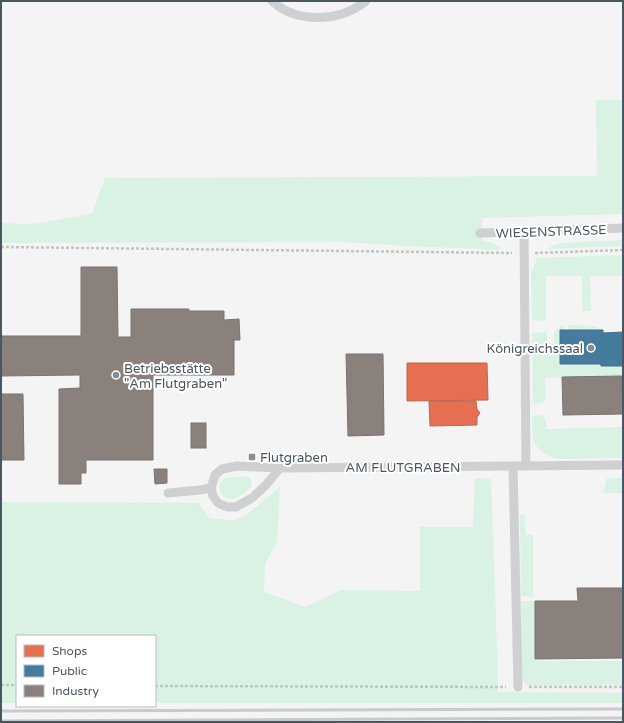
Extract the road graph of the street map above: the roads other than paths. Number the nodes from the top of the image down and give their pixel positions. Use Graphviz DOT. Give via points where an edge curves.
graph roads {
  1 [pos="272,1"];
  2 [pos="366,1"];
  3 [pos="623,228"];
  4 [pos="524,232"];
  5 [pos="480,233"];
  6 [pos="623,465"];
  7 [pos="513,466"];
  8 [pos="526,466"];
  9 [pos="280,468"];
  10 [pos="211,488"];
  11 [pos="168,493"];
  12 [pos="518,687"];
  1 -- 2 [label="lane" via="289,12 319,18 347,12"];
  3 -- 4 [label="lane, WIESENSTRASSE"];
  4 -- 5 [label="lane, WIESENSTRASSE"];
  4 -- 8 [label="lane"];
  6 -- 8 [label="lane, AM FLUTGRABEN"];
  7 -- 8 [label="lane, AM FLUTGRABEN"];
  7 -- 9 [label="lane, AM FLUTGRABEN"];
  7 -- 12 [label="lane"];
  9 -- 10 [label="lane, AM FLUTGRABEN" via="237,466 222,469 215,475"];
  9 -- 10 [label="lane" via="252,498 236,507 218,503"];
  10 -- 11 [label="lane"];
}
